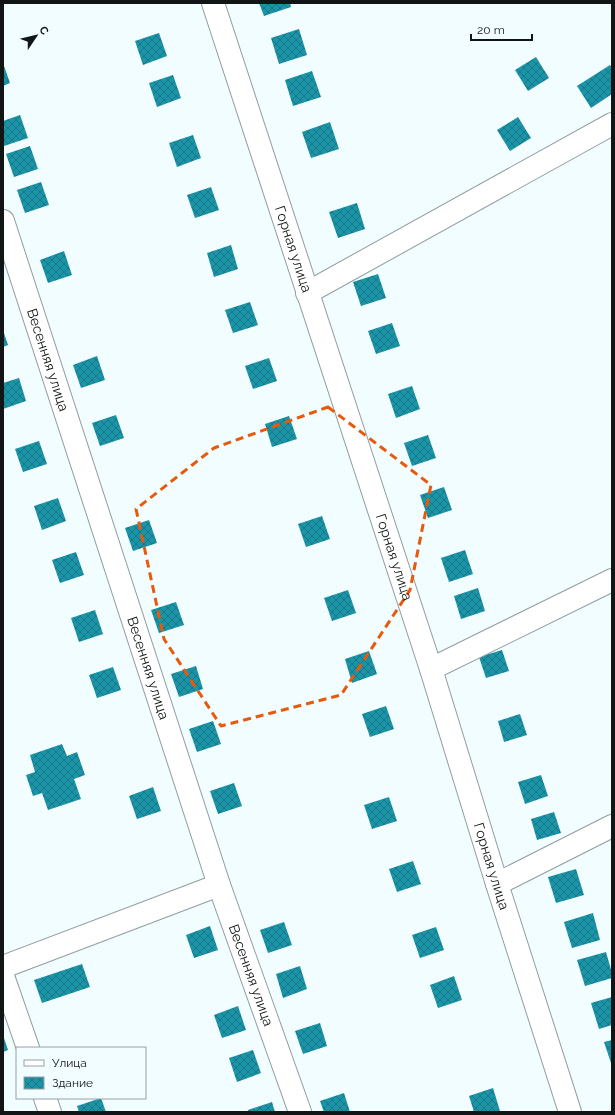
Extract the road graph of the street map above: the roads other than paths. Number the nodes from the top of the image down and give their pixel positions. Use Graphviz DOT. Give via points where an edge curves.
graph roads {
  1 [pos="213,3"];
  2 [pos="612,124"];
  3 [pos="3,221"];
  4 [pos="307,293"];
  5 [pos="612,580"];
  6 [pos="430,669"];
  7 [pos="612,826"];
  8 [pos="497,884"];
  9 [pos="219,885"];
  10 [pos="3,967"];
  11 [pos="3,976"];
  12 [pos="28,1047"];
  13 [pos="46,1099"];
  14 [pos="50,1112"];
  15 [pos="300,1112"];
  16 [pos="570,1112"];
  1 -- 4 [label="street, Горная улица"];
  2 -- 4 [label="street"];
  3 -- 9 [label="street, Весенняя улица"];
  4 -- 6 [label="street, Горная улица"];
  5 -- 6 [label="street"];
  6 -- 8 [label="street, Горная улица"];
  7 -- 8 [label="street"];
  8 -- 16 [label="street, Горная улица"];
  9 -- 10 [label="street"];
  9 -- 15 [label="street, Весенняя улица"];
  11 -- 12 [label="street"];
  13 -- 14 [label="street"];
}
